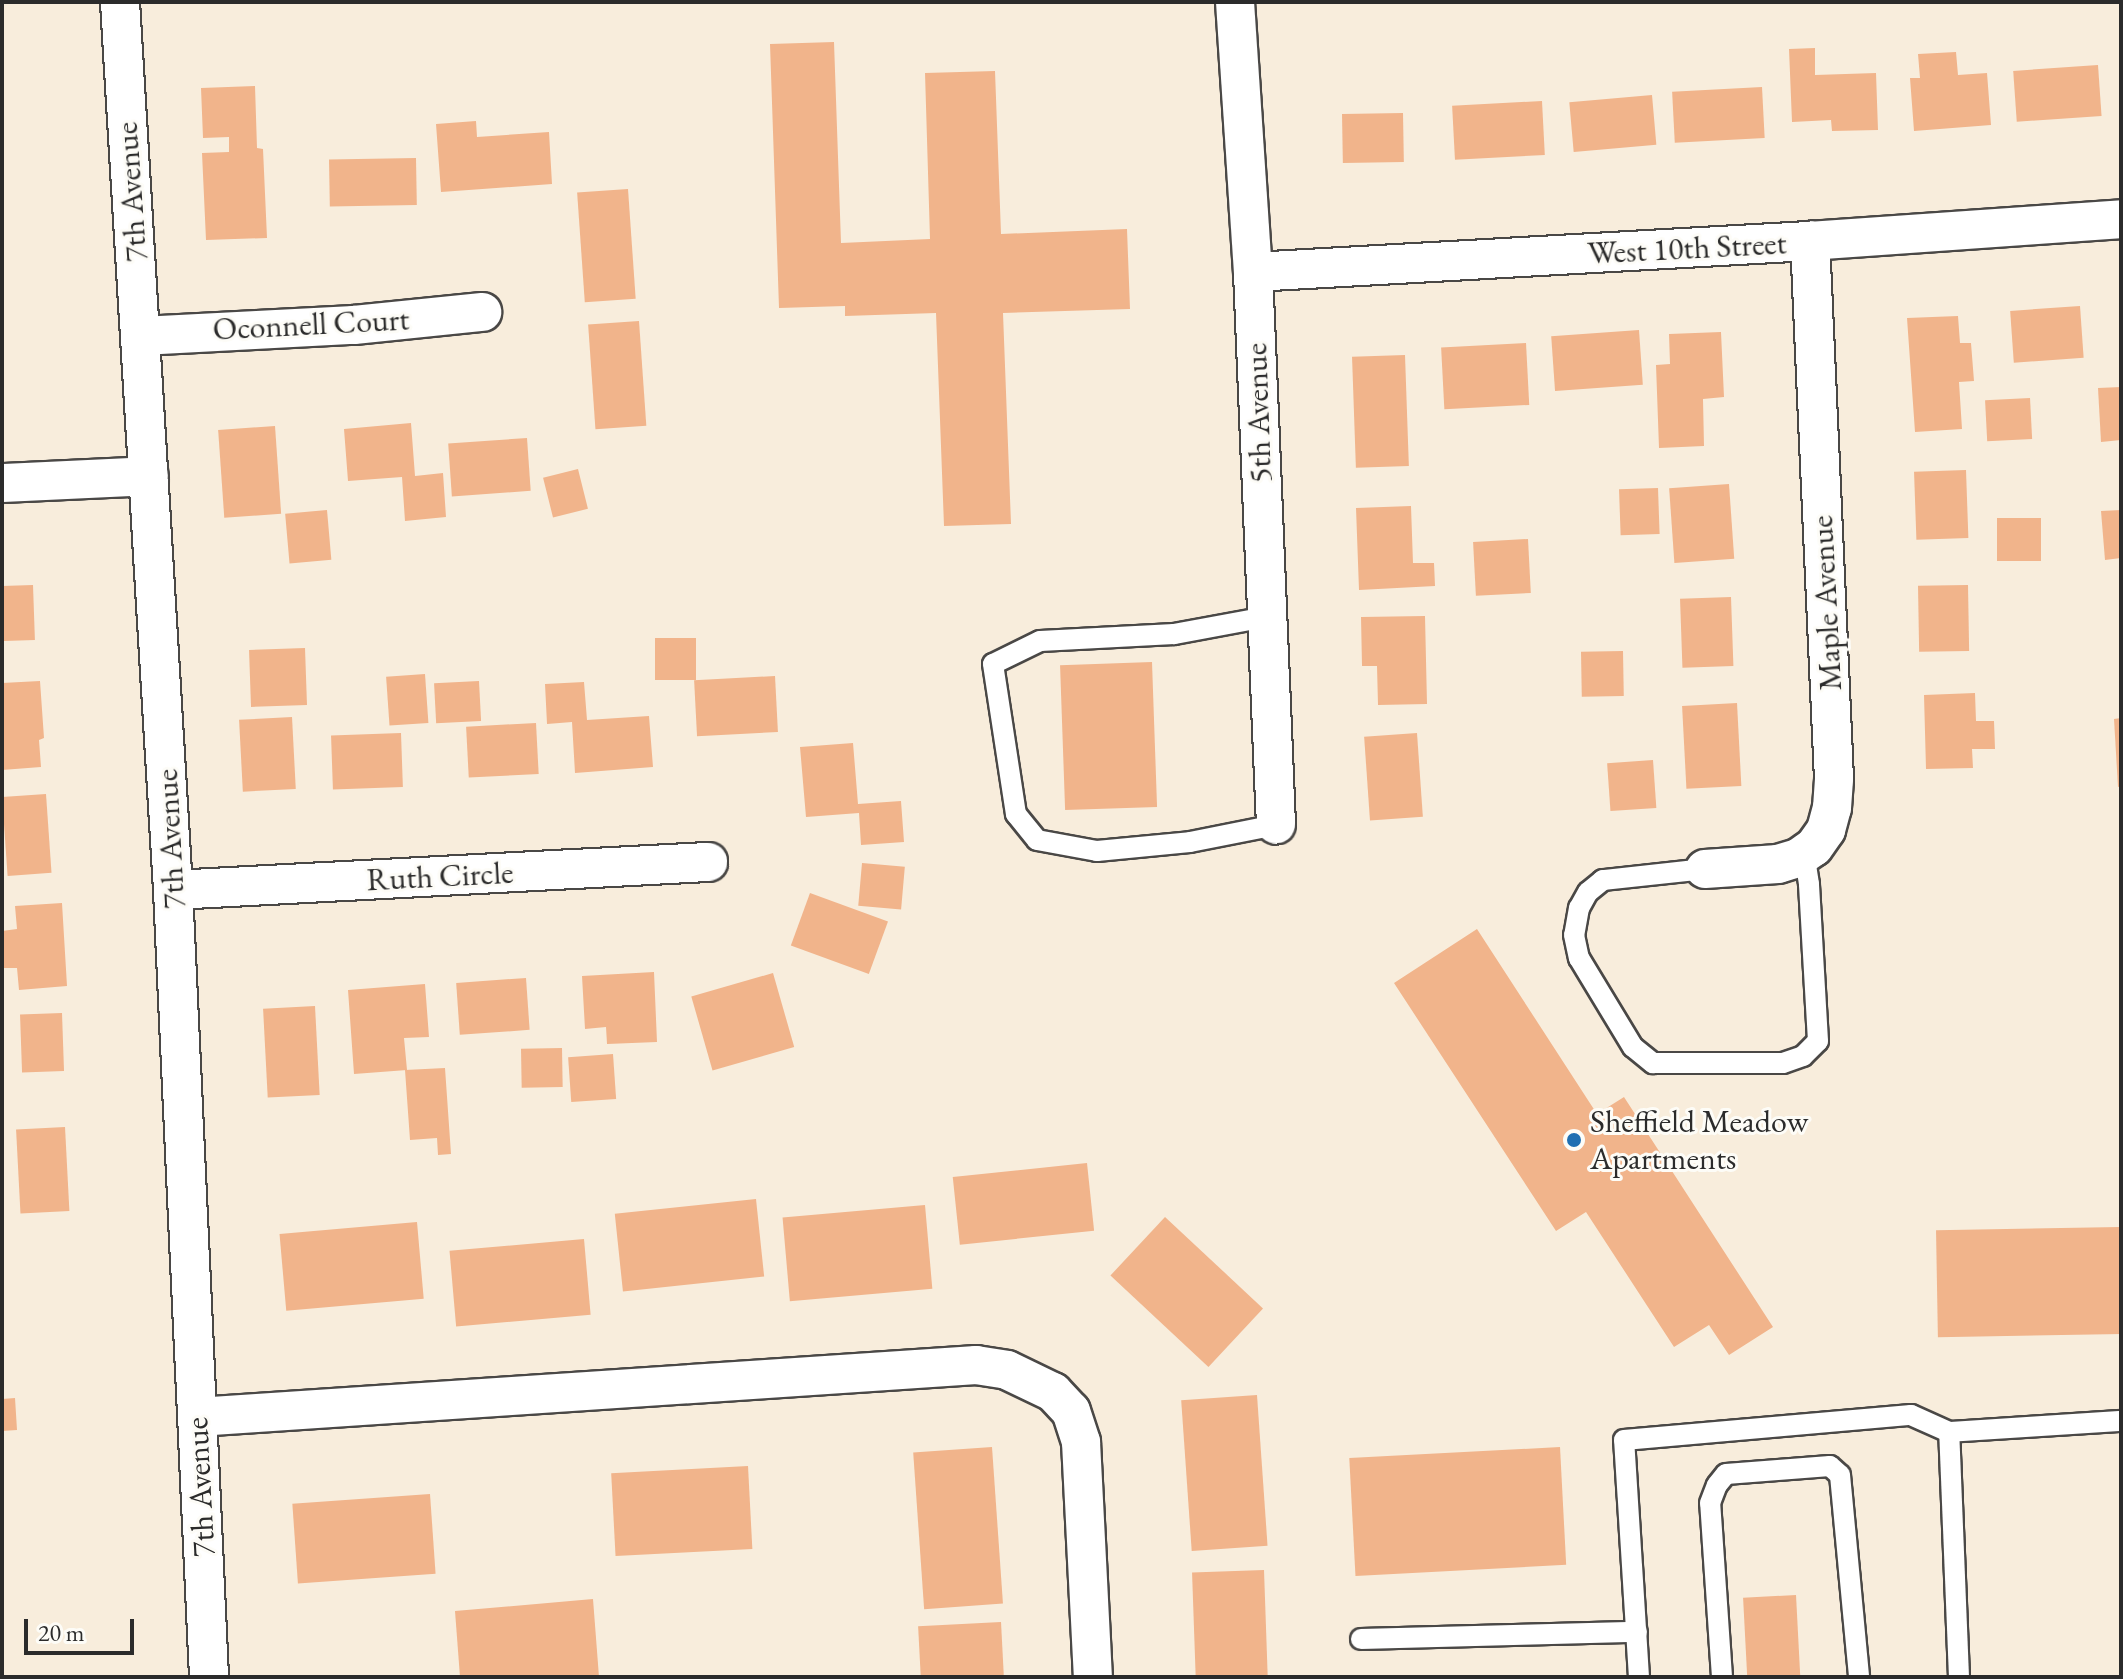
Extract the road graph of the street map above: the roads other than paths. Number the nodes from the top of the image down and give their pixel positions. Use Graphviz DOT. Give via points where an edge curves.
graph roads {
  1 [pos="120,2"];
  2 [pos="1235,2"];
  3 [pos="2121,219"];
  4 [pos="1810,241"];
  5 [pos="1253,272"];
  6 [pos="482,312"];
  7 [pos="141,336"];
  8 [pos="149,476"];
  9 [pos="2,483"];
  10 [pos="1266,617"];
  11 [pos="1276,825"];
  12 [pos="1804,854"];
  13 [pos="708,862"];
  14 [pos="1705,869"];
  15 [pos="173,890"];
  16 [pos="197,1417"];
  17 [pos="2121,1421"];
  18 [pos="1949,1432"];
  19 [pos="1637,1632"];
  20 [pos="1361,1639"];
  21 [pos="209,1677"];
  22 [pos="1093,1677"];
  23 [pos="1639,1677"];
  24 [pos="1722,1677"];
  25 [pos="1859,1677"];
  26 [pos="1959,1677"];
  1 -- 7 [label="street, 7th Avenue"];
  2 -- 5 [label="street, 5th Avenue"];
  3 -- 4 [label="street, West 10th Street"];
  4 -- 5 [label="street, West 10th Street"];
  4 -- 12 [label="street, Maple Avenue" via="1834,779 1826,830"];
  5 -- 10 [label="street, 5th Avenue"];
  6 -- 7 [label="street, Oconnell Court"];
  7 -- 8 [label="street, 7th Avenue"];
  8 -- 9 [label="street"];
  8 -- 15 [label="street, 7th Avenue"];
  10 -- 11 [label="street, 5th Avenue"];
  10 -- 11 [label="lane" via="1174,634 1040,641 993,664 1016,814 1037,840 1097,851 1190,842"];
  12 -- 14 [label="street" via="1778,864"];
  12 -- 14 [label="lane" via="1818,1041 1803,1056 1783,1063 1653,1063 1633,1047 1579,958 1574,935 1579,908 1603,880"];
  13 -- 15 [label="street, Ruth Circle"];
  15 -- 16 [label="street, 7th Avenue"];
  16 -- 21 [label="street, 7th Avenue"];
  16 -- 22 [label="street" via="976,1365 1007,1370 1053,1392 1071,1411 1081,1442"];
  17 -- 18 [label="lane"];
  18 -- 19 [label="lane" via="1911,1415 1624,1440"];
  18 -- 26 [label="lane"];
  19 -- 20 [label="lane"];
  19 -- 23 [label="lane"];
  24 -- 25 [label="lane" via="1710,1503 1717,1485 1726,1474 1830,1466 1840,1475"];
}
